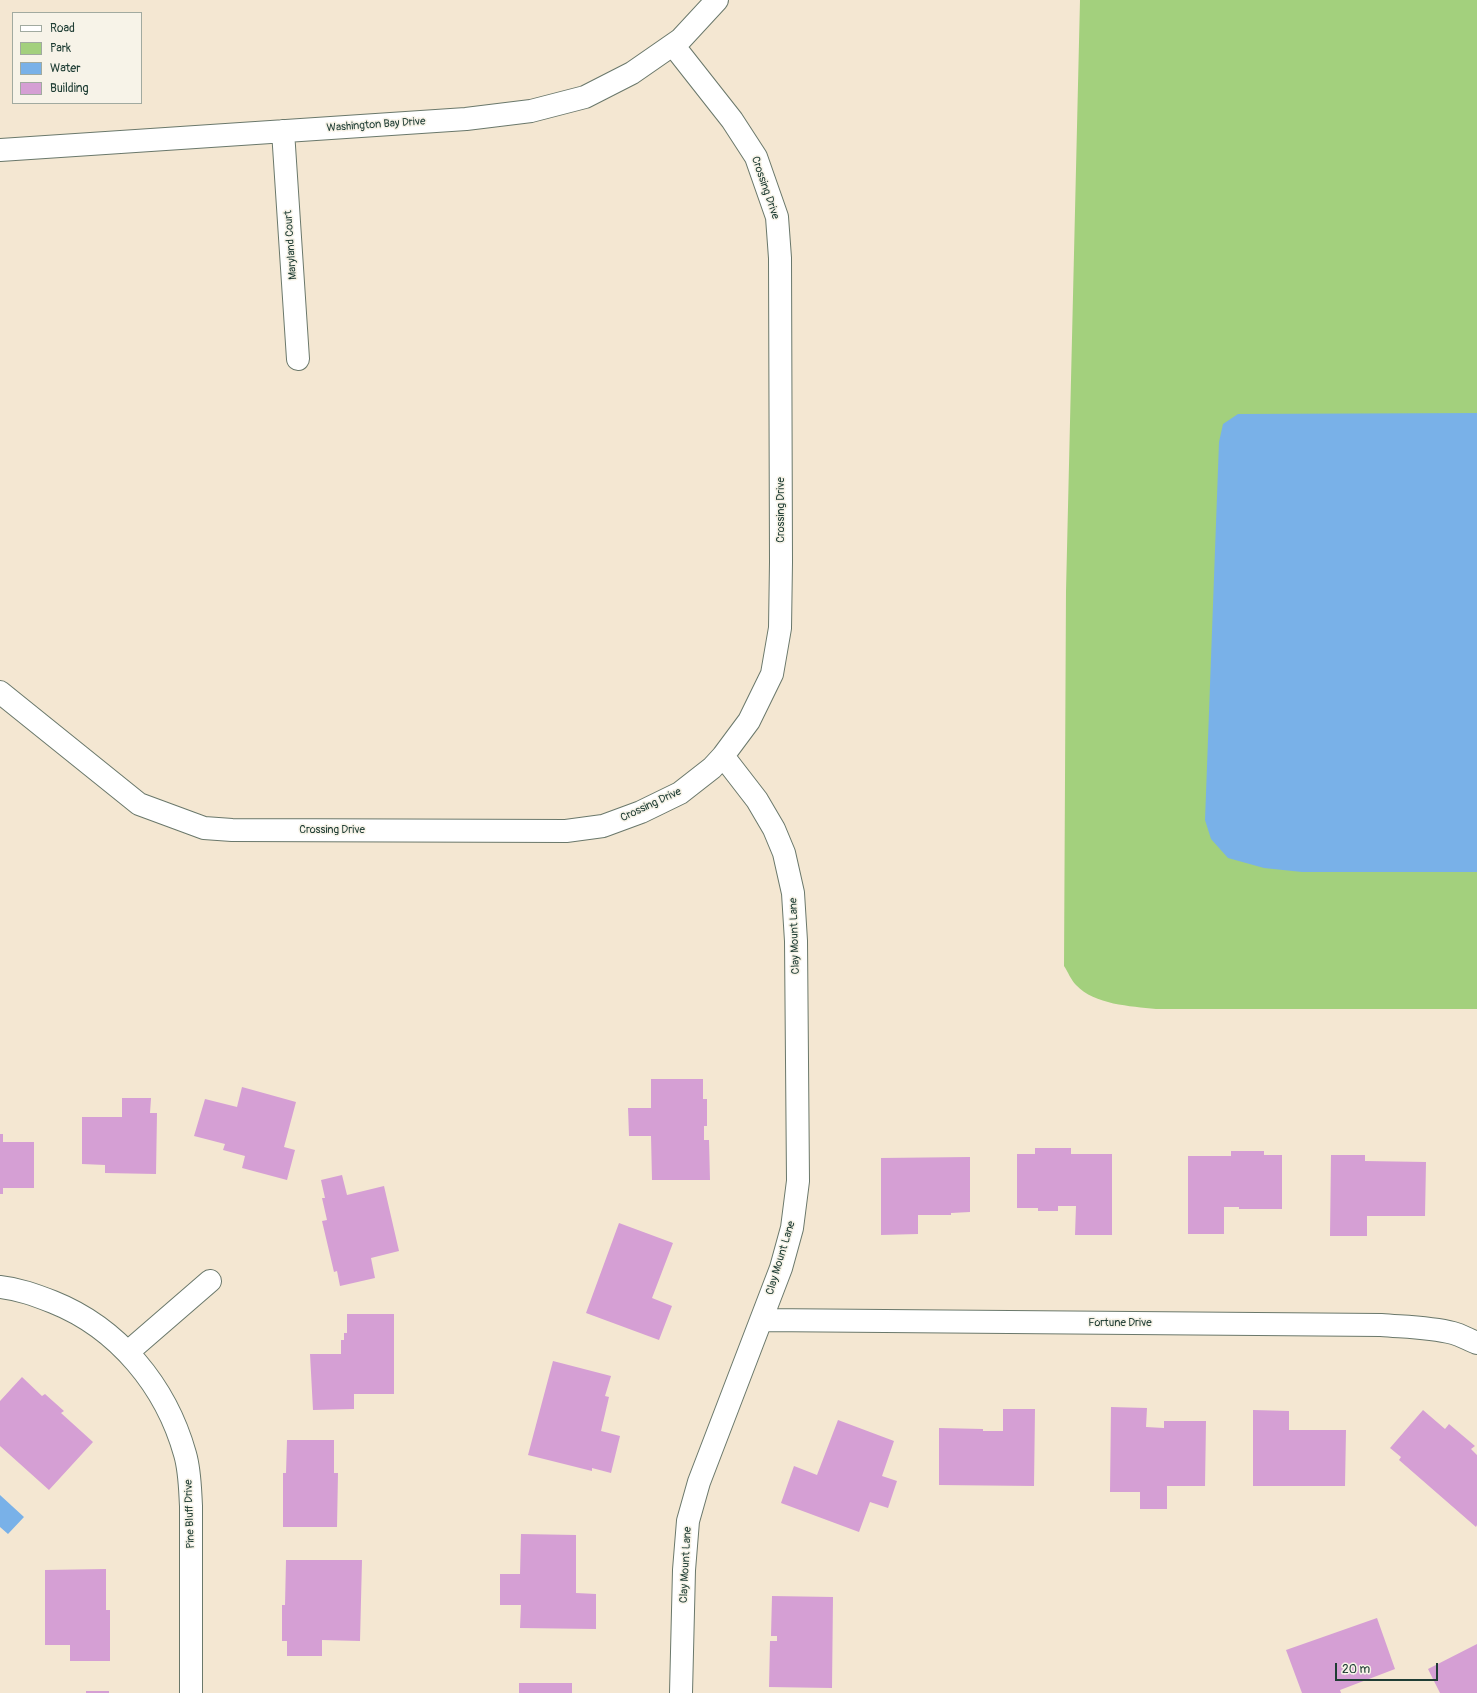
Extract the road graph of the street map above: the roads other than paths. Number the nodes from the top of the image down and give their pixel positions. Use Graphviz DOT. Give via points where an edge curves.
graph roads {
  1 [pos="717,0"];
  2 [pos="673,45"];
  3 [pos="283,131"];
  4 [pos="0,150"];
  5 [pos="298,359"];
  6 [pos="0,692"];
  7 [pos="723,756"];
  8 [pos="210,1282"];
  9 [pos="0,1287"];
  10 [pos="761,1320"];
  11 [pos="1477,1343"];
  12 [pos="128,1352"];
  13 [pos="191,1693"];
  14 [pos="681,1693"];
  1 -- 2 [label="street, Washington Bay Drive"];
  2 -- 3 [label="street, Washington Bay Drive" via="632,73 585,97 531,111 466,119"];
  2 -- 7 [label="street, Crossing Drive" via="732,120 756,157 777,218 780,258 780,628 772,674 749,721"];
  3 -- 4 [label="street, Washington Bay Drive"];
  3 -- 5 [label="street, Maryland Court"];
  6 -- 7 [label="street, Crossing Drive" via="139,804 204,828 566,831 603,826 641,812 680,793"];
  7 -- 10 [label="street, Clay Mount Lane" via="757,800 774,829 784,852 793,893 796,941 798,1181 792,1228 781,1268"];
  8 -- 12 [label="street"];
  9 -- 12 [label="street, Pine Bluff Drive" via="22,1290 70,1309 91,1322"];
  10 -- 11 [label="street, Fortune Drive" via="1381,1325 1454,1333"];
  10 -- 14 [label="street, Clay Mount Lane" via="698,1482 688,1522 684,1570"];
  12 -- 13 [label="street, Pine Bluff Drive" via="150,1379 166,1405 177,1429 187,1463 192,1506"];
}
